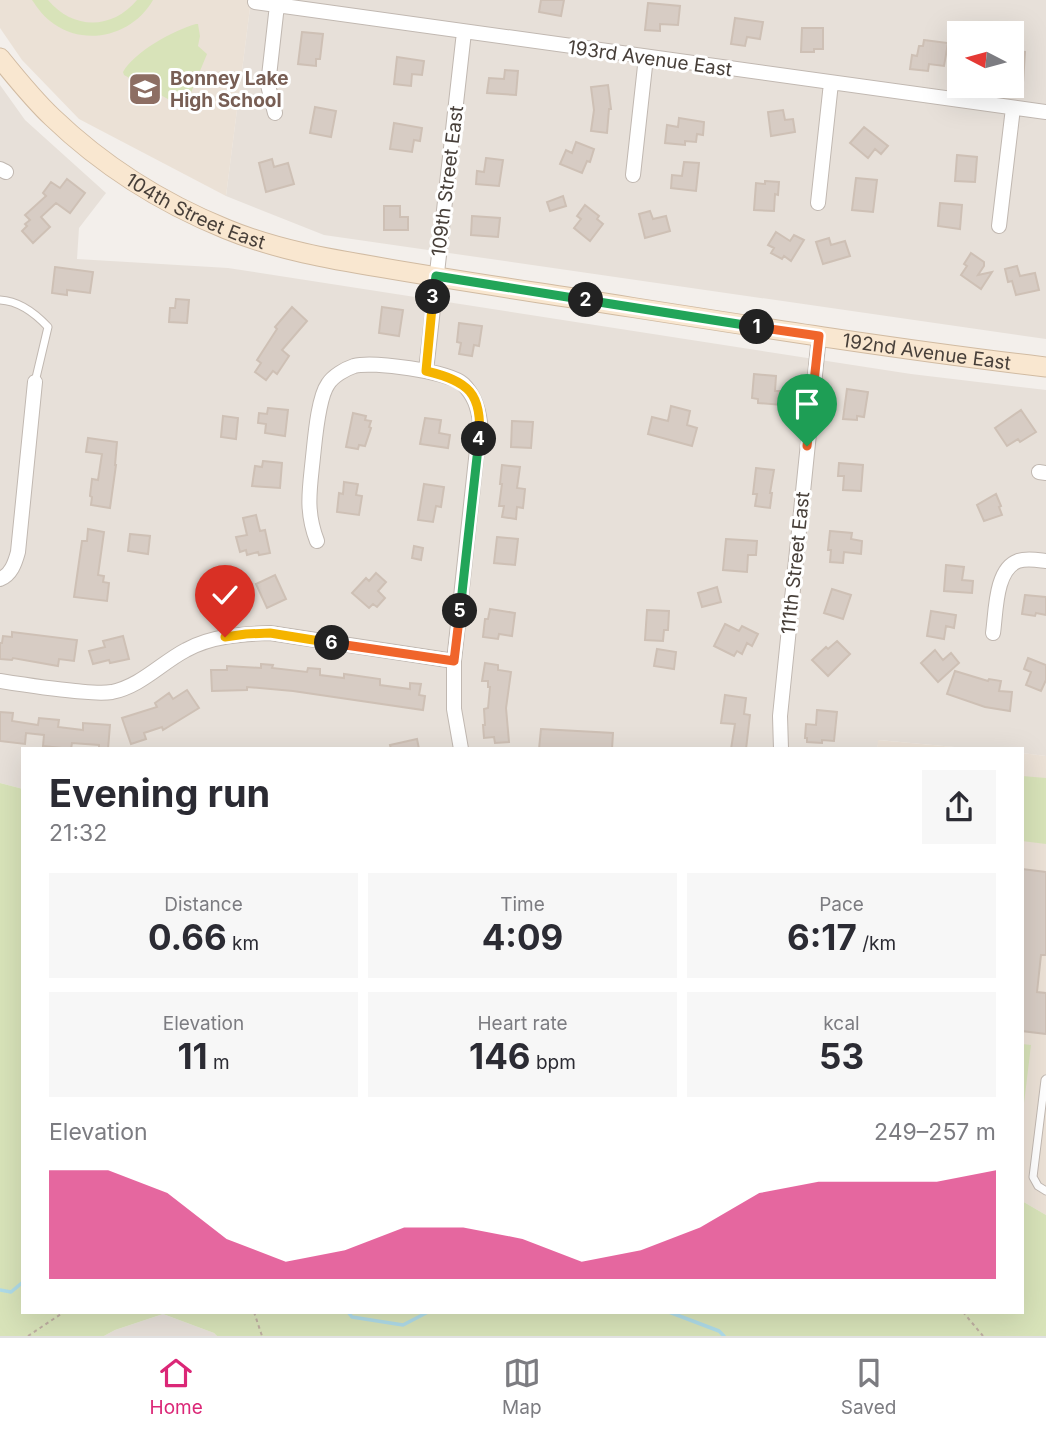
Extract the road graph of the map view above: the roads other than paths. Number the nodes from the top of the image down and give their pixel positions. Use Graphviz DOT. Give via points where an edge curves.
graph roads {
  1 [pos="255,2"];
  2 [pos="277,5"];
  3 [pos="464,32"];
  4 [pos="646,57"];
  5 [pos="0,58"];
  6 [pos="831,83"];
  7 [pos="1013,107"];
  8 [pos="1046,112"];
  9 [pos="275,113"];
  10 [pos="633,174"];
  11 [pos="818,203"];
  12 [pos="999,226"];
  13 [pos="436,276"];
  14 [pos="0,300"];
  15 [pos="819,336"];
  16 [pos="1046,367"];
  17 [pos="426,371"];
  18 [pos="35,382"];
  19 [pos="317,541"];
  20 [pos="1046,561"];
  21 [pos="5,576"];
  22 [pos="993,633"];
  23 [pos="454,661"];
  24 [pos="0,681"];
  25 [pos="461,747"];
  26 [pos="781,747"];
  27 [pos="1046,1079"];
  28 [pos="1046,1191"];
  1 -- 2 [label="street, 193rd Avenue East"];
  2 -- 3 [label="street, 193rd Avenue East"];
  2 -- 9 [label="street" via="268,85"];
  3 -- 4 [label="street, 193rd Avenue East"];
  3 -- 13 [label="street, 109th Street East"];
  4 -- 6 [label="street, 193rd Avenue East"];
  4 -- 10 [label="street"];
  5 -- 13 [label="street, 104th Street East" via="83,145 152,194 226,229 276,246"];
  6 -- 7 [label="street, 193rd Avenue East"];
  6 -- 11 [label="street"];
  7 -- 8 [label="street, 193rd Avenue East"];
  7 -- 12 [label="street"];
  13 -- 15 [label="street, 192nd Avenue East"];
  13 -- 17 [label="street, 109th Street East"];
  14 -- 18 [label="lane" via="25,308 48,327"];
  15 -- 16 [label="street, 192nd Avenue East"];
  15 -- 26 [label="street, 111th Street East" via="780,716"];
  17 -- 19 [label="street" via="369,364 343,371 327,384 316,424 309,496 308,513"];
  17 -- 23 [label="street" via="463,384 476,402 480,422"];
  18 -- 21 [label="street" via="18,552"];
  20 -- 22 [label="street" via="1018,561 1004,572"];
  23 -- 24 [label="street" via="270,633 246,634 187,649 146,678 111,692"];
  23 -- 25 [label="street" via="454,709"];
  27 -- 28 [label="lane" via="1033,1177"];
}
